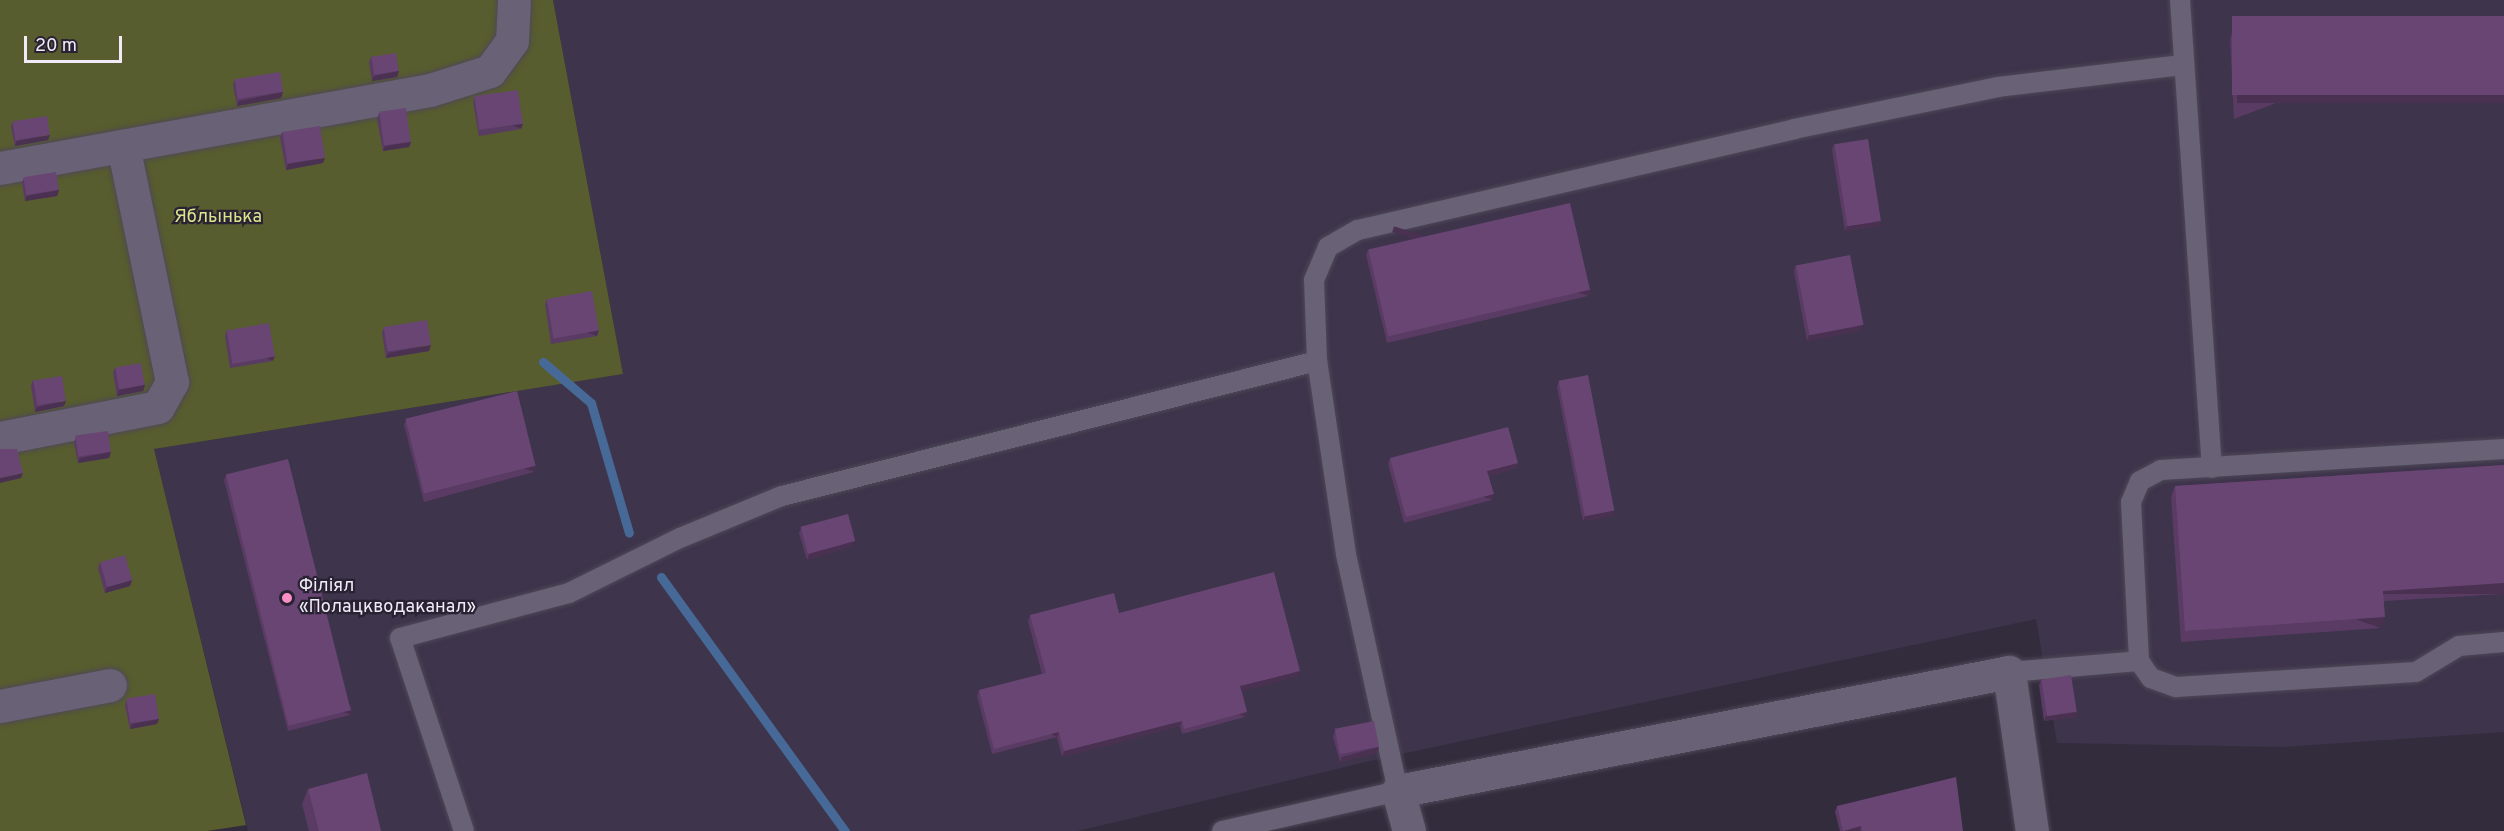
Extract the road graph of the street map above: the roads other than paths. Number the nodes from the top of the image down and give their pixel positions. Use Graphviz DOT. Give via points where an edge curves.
graph roads {
  1 [pos="514,0"];
  2 [pos="2180,0"];
  3 [pos="2183,65"];
  4 [pos="123,146"];
  5 [pos="0,168"];
  6 [pos="1317,361"];
  7 [pos="0,438"];
  8 [pos="2504,449"];
  9 [pos="2212,468"];
  10 [pos="2504,642"];
  11 [pos="2139,662"];
  12 [pos="2009,672"];
  13 [pos="110,685"];
  14 [pos="0,706"];
  15 [pos="1398,791"];
  16 [pos="464,831"];
  17 [pos="1222,831"];
  18 [pos="1409,831"];
  19 [pos="2032,831"];
  1 -- 4 [label="street" via="512,41 490,71 430,90"];
  2 -- 3 [label="lane"];
  3 -- 6 [label="lane" via="1975,92 1358,230 1328,247 1314,280"];
  3 -- 9 [label="lane"];
  4 -- 5 [label="street"];
  4 -- 7 [label="street" via="172,382 158,407"];
  6 -- 15 [label="lane" via="1346,554"];
  6 -- 16 [label="lane" via="782,496 680,538 569,593 400,639"];
  8 -- 9 [label="lane"];
  9 -- 11 [label="lane" via="2161,470 2140,481 2131,502"];
  10 -- 11 [label="lane" via="2459,646 2416,672 2187,686 2151,678"];
  11 -- 12 [label="lane"];
  12 -- 15 [label="street"];
  12 -- 19 [label="street"];
  13 -- 14 [label="street"];
  15 -- 17 [label="lane"];
  15 -- 18 [label="street"];
}
